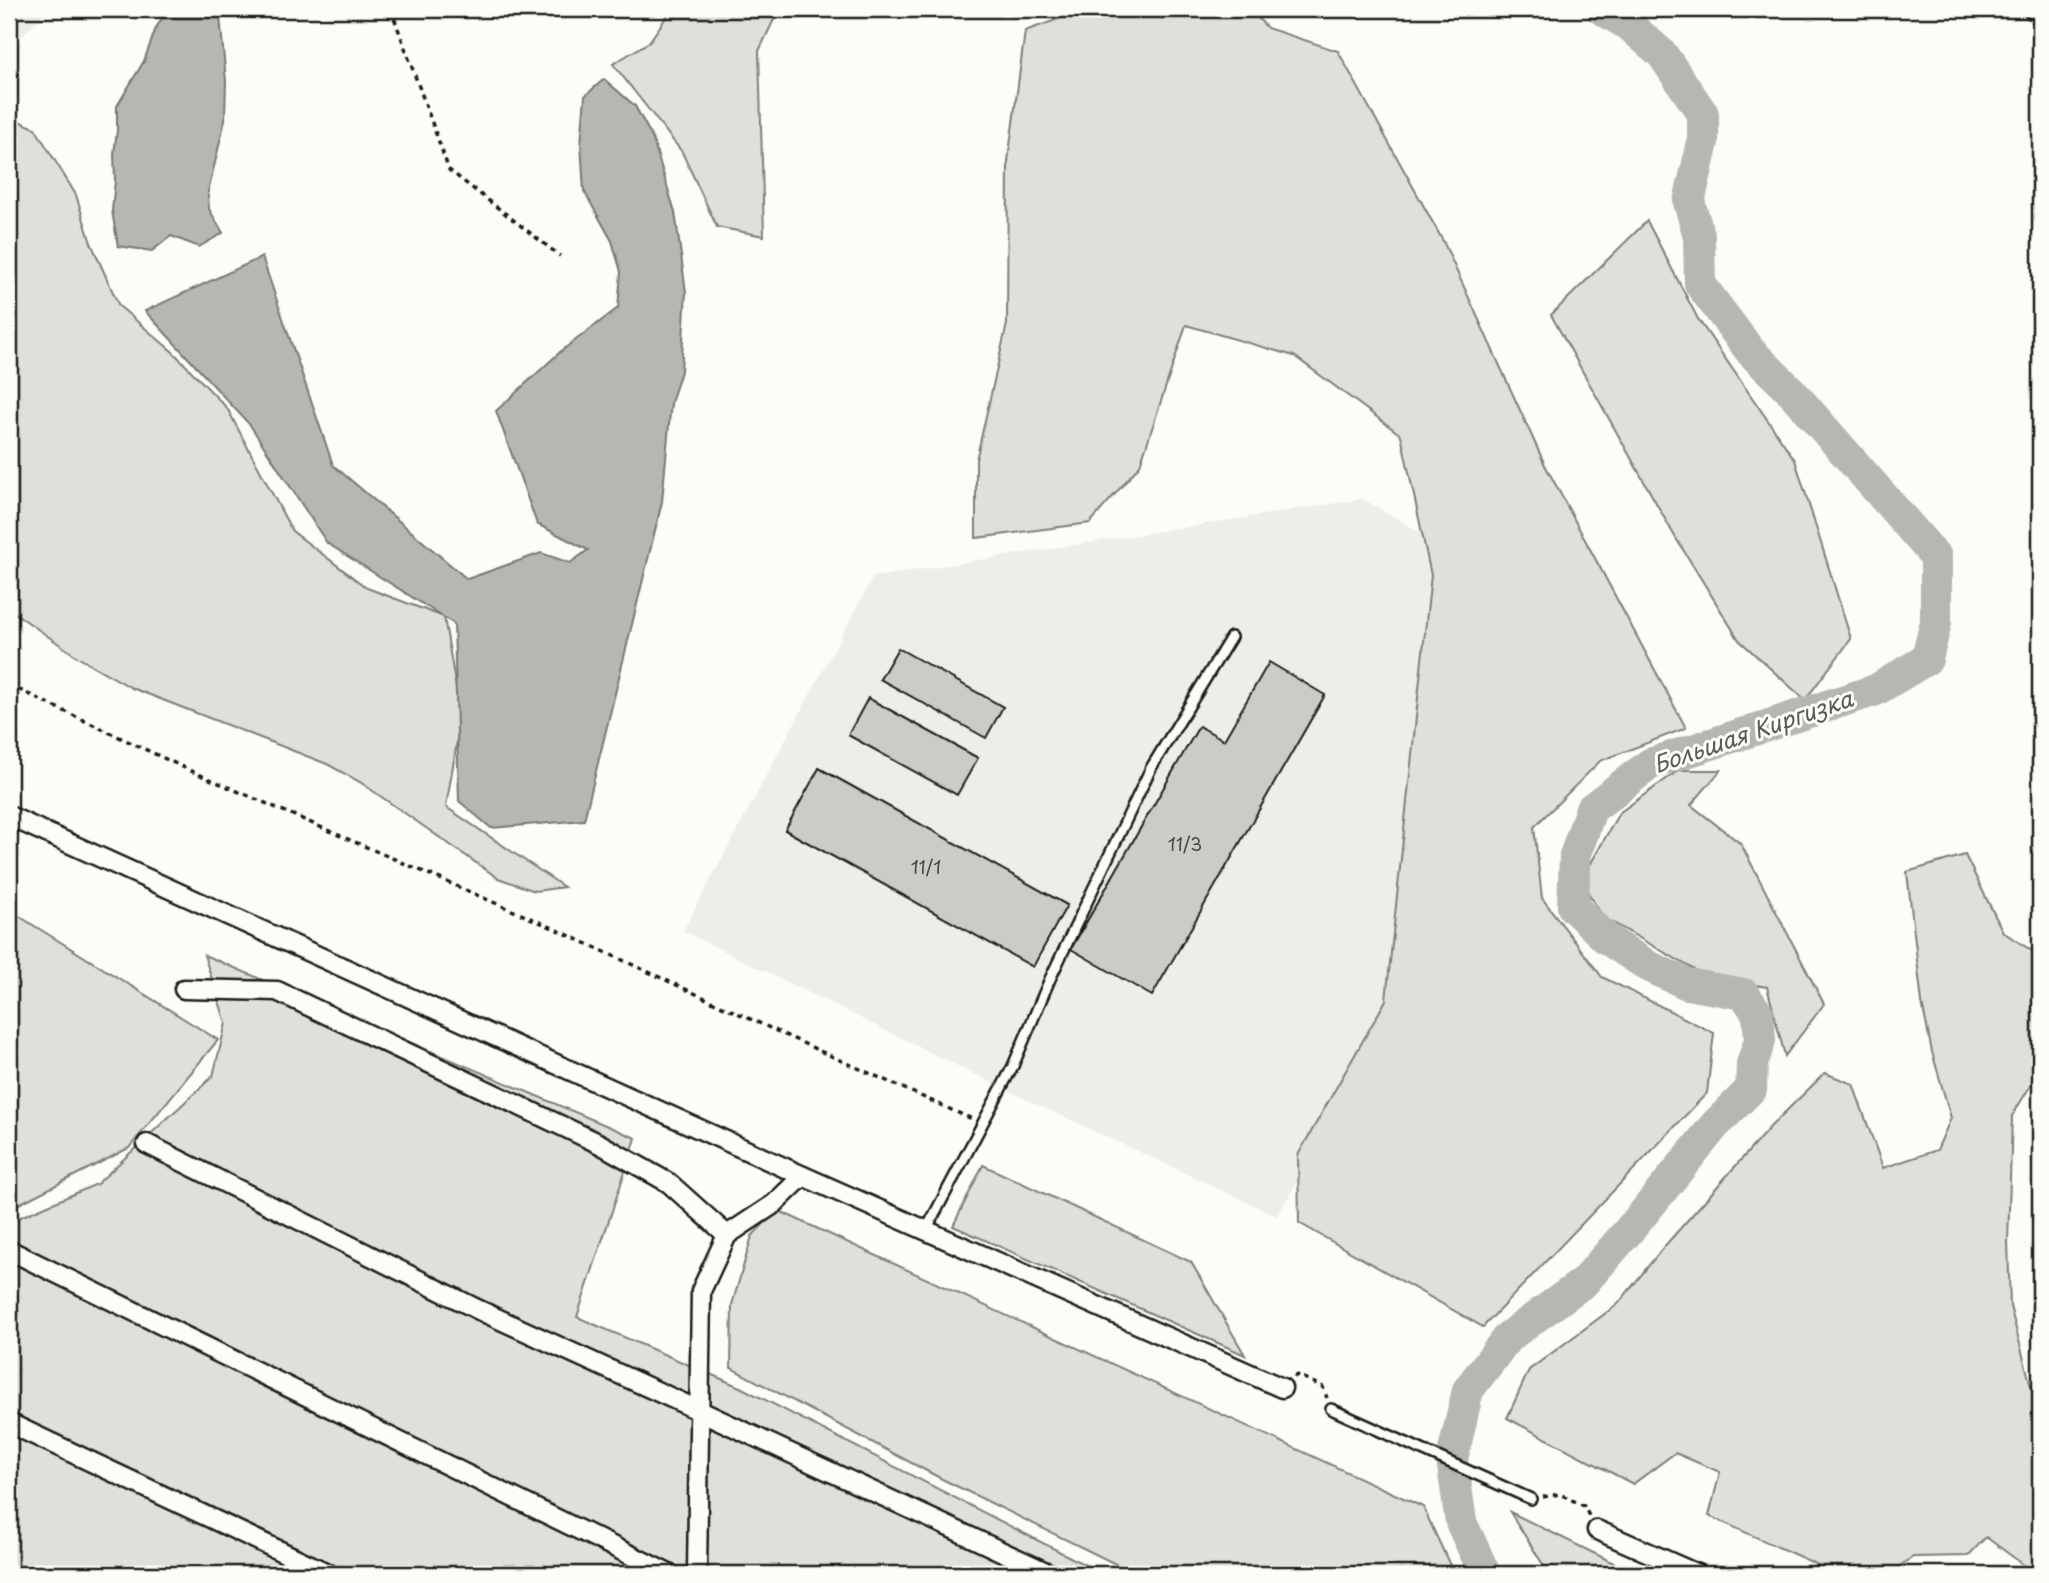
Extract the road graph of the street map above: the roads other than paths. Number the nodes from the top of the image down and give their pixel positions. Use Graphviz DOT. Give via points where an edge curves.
graph roads {
  1 [pos="2033,9"];
  2 [pos="2040,13"];
  3 [pos="1231,637"];
  4 [pos="9,816"];
  5 [pos="184,989"];
  6 [pos="147,1144"];
  7 [pos="803,1176"];
  8 [pos="926,1230"];
  9 [pos="727,1235"];
  10 [pos="9,1250"];
  11 [pos="1282,1388"];
  12 [pos="1331,1409"];
  13 [pos="700,1411"];
  14 [pos="9,1423"];
  15 [pos="1531,1499"];
  16 [pos="1597,1530"];
  17 [pos="329,1574"];
  18 [pos="669,1574"];
  19 [pos="697,1574"];
  20 [pos="1050,1574"];
  21 [pos="1697,1574"];
  1 -- 2 [label="street"];
  3 -- 8 [label="lane" via="1151,768 1013,1066"];
  4 -- 7 [label="street"];
  5 -- 9 [label="street" via="277,992 600,1144 668,1183"];
  6 -- 13 [label="street" via="479,1310"];
  7 -- 8 [label="street"];
  7 -- 9 [label="street" via="774,1204"];
  8 -- 11 [label="street"];
  9 -- 13 [label="street" via="701,1291"];
  10 -- 18 [label="street"];
  12 -- 15 [label="lane"];
  13 -- 19 [label="street"];
  13 -- 20 [label="street"];
  14 -- 17 [label="street"];
  16 -- 21 [label="street"];
}
